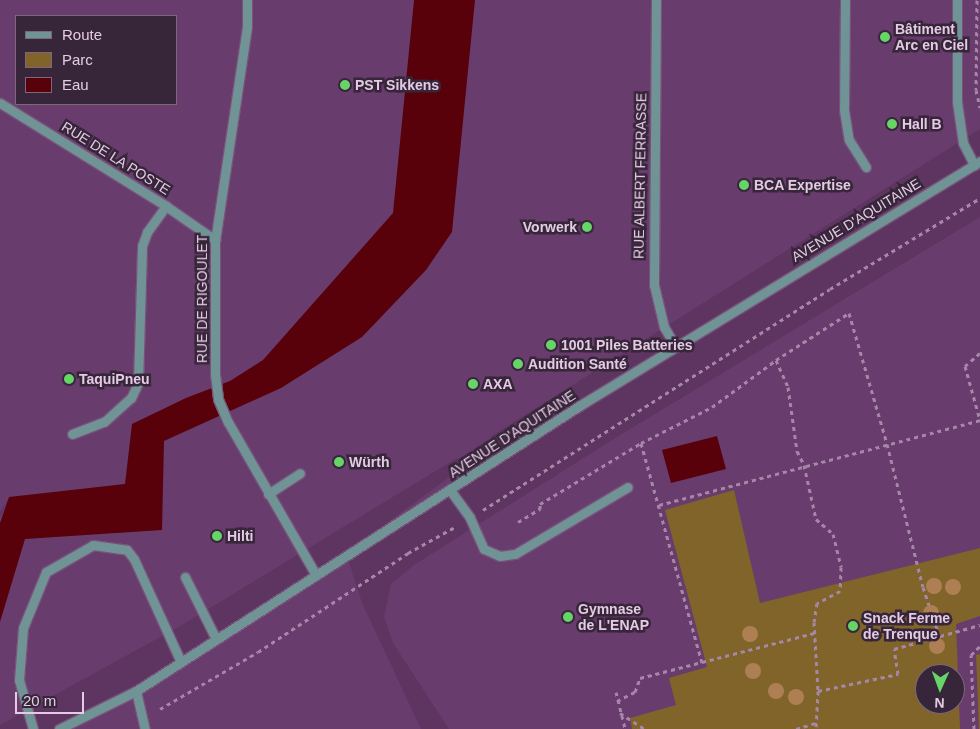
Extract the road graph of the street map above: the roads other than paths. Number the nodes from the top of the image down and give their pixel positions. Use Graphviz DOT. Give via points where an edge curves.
graph roads {
  1 [pos="248,0"];
  2 [pos="656,0"];
  3 [pos="845,0"];
  4 [pos="957,0"];
  5 [pos="0,103"];
  6 [pos="977,163"];
  7 [pos="866,167"];
  8 [pos="166,206"];
  9 [pos="215,240"];
  10 [pos="676,347"];
  11 [pos="72,434"];
  12 [pos="300,473"];
  13 [pos="628,488"];
  14 [pos="450,490"];
  15 [pos="268,494"];
  16 [pos="316,575"];
  17 [pos="185,577"];
  18 [pos="216,639"];
  19 [pos="181,662"];
  20 [pos="136,690"];
  21 [pos="33,729"];
  22 [pos="59,729"];
  23 [pos="145,729"];
  1 -- 9 [label="street, RUE DE RIGOULET" via="247,27"];
  2 -- 10 [label="street, RUE ALBERT FERRASSE" via="654,285 664,327"];
  3 -- 7 [label="street" via="844,110 849,140"];
  4 -- 6 [label="street" via="957,102 963,143"];
  5 -- 8 [label="street, RUE DE LA POSTE"];
  6 -- 10 [label="street, AVENUE D'AQUITAINE"];
  8 -- 9 [label="street, RUE DE LA POSTE"];
  8 -- 11 [label="street" via="147,232 142,246 138,383 131,398 104,422"];
  9 -- 15 [label="street, RUE DE RIGOULET" via="215,374 218,399"];
  10 -- 14 [label="street, AVENUE D'AQUITAINE"];
  12 -- 15 [label="street"];
  13 -- 14 [label="street" via="515,554 491,554 484,549 470,518"];
  14 -- 16 [label="street, AVENUE D'AQUITAINE"];
  15 -- 16 [label="street, RUE DE RIGOULET"];
  16 -- 18 [label="street, AVENUE D'AQUITAINE"];
  17 -- 18 [label="street"];
  18 -- 19 [label="street, AVENUE D'AQUITAINE"];
  19 -- 20 [label="street, AVENUE D'AQUITAINE"];
  19 -- 21 [label="street" via="134,559 127,550 93,545 46,572 23,628 19,680"];
  20 -- 22 [label="street, AVENUE D'AQUITAINE"];
  20 -- 23 [label="street"];
}
